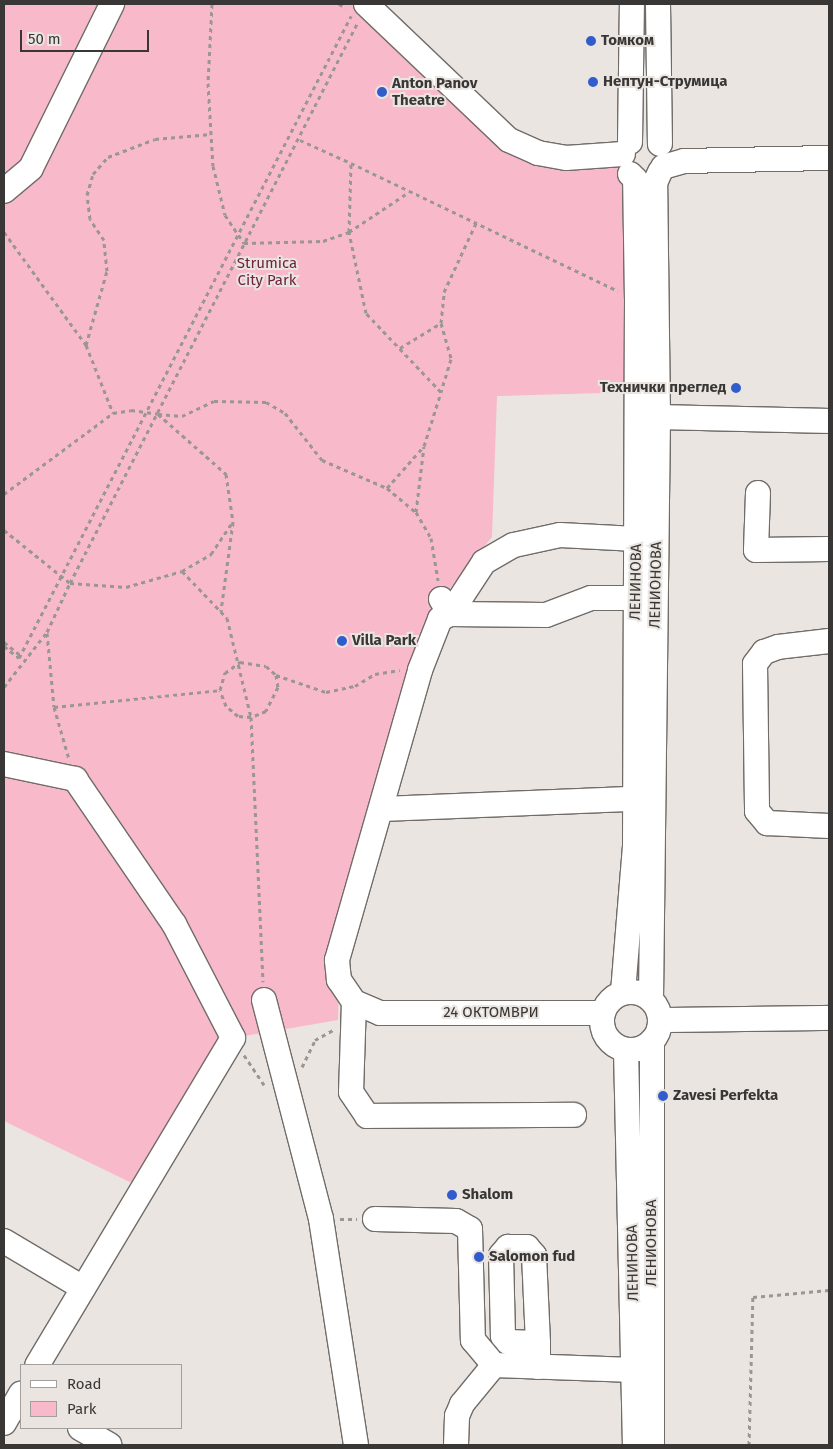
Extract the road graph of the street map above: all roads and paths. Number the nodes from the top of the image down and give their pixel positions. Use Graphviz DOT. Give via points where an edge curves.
graph roads {
  1 [pos="112,4"];
  2 [pos="212,4"];
  3 [pos="632,4"];
  4 [pos="658,4"];
  5 [pos="363,7"];
  6 [pos="211,134"];
  7 [pos="300,140"];
  8 [pos="829,158"];
  9 [pos="666,159"];
  10 [pos="627,160"];
  11 [pos="351,163"];
  12 [pos="4,191"];
  13 [pos="410,192"];
  14 [pos="476,223"];
  15 [pos="4,232"];
  16 [pos="349,232"];
  17 [pos="236,238"];
  18 [pos="244,243"];
  19 [pos="637,300"];
  20 [pos="441,322"];
  21 [pos="86,345"];
  22 [pos="400,348"];
  23 [pos="441,392"];
  24 [pos="146,412"];
  25 [pos="112,414"];
  26 [pos="158,414"];
  27 [pos="658,417"];
  28 [pos="829,421"];
  29 [pos="424,446"];
  30 [pos="387,488"];
  31 [pos="758,493"];
  32 [pos="4,494"];
  33 [pos="416,512"];
  34 [pos="233,522"];
  35 [pos="4,530"];
  36 [pos="636,539"];
  37 [pos="829,549"];
  38 [pos="182,571"];
  39 [pos="62,576"];
  40 [pos="70,583"];
  41 [pos="635,598"];
  42 [pos="446,606"];
  43 [pos="221,612"];
  44 [pos="48,632"];
  45 [pos="829,641"];
  46 [pos="4,642"];
  47 [pos="4,646"];
  48 [pos="22,657"];
  49 [pos="240,662"];
  50 [pos="420,670"];
  51 [pos="276,675"];
  52 [pos="4,687"];
  53 [pos="220,690"];
  54 [pos="54,707"];
  55 [pos="251,717"];
  56 [pos="4,764"];
  57 [pos="74,779"];
  58 [pos="635,799"];
  59 [pos="382,809"];
  60 [pos="829,826"];
  61 [pos="622,992"];
  62 [pos="264,1000"];
  63 [pos="354,1002"];
  64 [pos="602,1013"];
  65 [pos="829,1018"];
  66 [pos="655,1020"];
  67 [pos="353,1027"];
  68 [pos="233,1038"];
  69 [pos="626,1050"];
  70 [pos="287,1097"];
  71 [pos="574,1115"];
  72 [pos="321,1219"];
  73 [pos="375,1219"];
  74 [pos="4,1241"];
  75 [pos="83,1288"];
  76 [pos="829,1290"];
  77 [pos="38,1364"];
  78 [pos="494,1365"];
  79 [pos="634,1370"];
  80 [pos="20,1395"];
  81 [pos="4,1423"];
  82 [pos="82,1429"];
  83 [pos="110,1445"];
  84 [pos="356,1445"];
  85 [pos="456,1445"];
  86 [pos="634,1445"];
  87 [pos="652,1445"];
  88 [pos="670,1445"];
  89 [pos="750,1445"];
  1 -- 12 [label="street" via="31,168"];
  2 -- 6 [label="path"];
  3 -- 10 [label="street, ЛЕНИНОВА"];
  4 -- 9 [label="street"];
  5 -- 7 [label="path"];
  5 -- 10 [label="street" via="509,140 538,153"];
  5 -- 17 [label="path"];
  6 -- 17 [label="path" via="213,166 225,215"];
  6 -- 21 [label="path" via="155,139 108,157 93,174 87,195 90,219 104,240 107,271"];
  7 -- 11 [label="path"];
  7 -- 18 [label="path"];
  8 -- 9 [label="street"];
  9 -- 10 [label="street" via="646,180"];
  9 -- 10 [label="street" via="647,137"];
  9 -- 27 [label="street, ЛЕНИОНОВА" via="655,183"];
  10 -- 19 [label="street, ЛЕНИНОВА" via="635,179"];
  11 -- 13 [label="path"];
  11 -- 16 [label="path"];
  13 -- 14 [label="path"];
  13 -- 16 [label="path"];
  14 -- 19 [label="path"];
  14 -- 20 [label="path" via="444,292"];
  15 -- 21 [label="path"];
  16 -- 18 [label="path" via="323,241"];
  16 -- 22 [label="path" via="366,313"];
  17 -- 18 [label="path"];
  17 -- 24 [label="path"];
  18 -- 26 [label="path"];
  19 -- 36 [label="street, ЛЕНИНОВА"];
  20 -- 22 [label="path"];
  20 -- 23 [label="path" via="451,359"];
  21 -- 25 [label="path"];
  22 -- 23 [label="path"];
  23 -- 29 [label="path"];
  24 -- 25 [label="path"];
  24 -- 26 [label="path"];
  24 -- 39 [label="path"];
  25 -- 32 [label="path"];
  26 -- 30 [label="path" via="182,416 214,402 266,402 284,413 322,460"];
  26 -- 34 [label="path" via="226,474"];
  26 -- 40 [label="path"];
  27 -- 28 [label="street"];
  27 -- 66 [label="street, ЛЕНИОНОВА"];
  29 -- 30 [label="path"];
  29 -- 33 [label="path"];
  30 -- 33 [label="path"];
  31 -- 37 [label="street" via="756,550"];
  33 -- 42 [label="path" via="431,538"];
  34 -- 38 [label="path" via="211,554"];
  34 -- 43 [label="path"];
  35 -- 39 [label="path"];
  36 -- 41 [label="street, ЛЕНИНОВА"];
  36 -- 42 [label="street" via="560,535 514,545 484,562"];
  38 -- 40 [label="path" via="126,587"];
  38 -- 43 [label="path"];
  39 -- 40 [label="path"];
  39 -- 48 [label="path"];
  40 -- 44 [label="path"];
  41 -- 42 [label="street" via="591,598 546,615"];
  41 -- 58 [label="street, ЛЕНИНОВА"];
  42 -- 50 [label="street"];
  43 -- 49 [label="path" via="227,618"];
  44 -- 48 [label="path"];
  44 -- 54 [label="path"];
  45 -- 60 [label="street" via="778,647 764,652 755,664 757,811 766,823"];
  46 -- 48 [label="path"];
  47 -- 48 [label="path"];
  48 -- 52 [label="path"];
  49 -- 51 [label="path" via="257,661"];
  49 -- 53 [label="path" via="225,673"];
  49 -- 55 [label="path"];
  50 -- 51 [label="path" via="375,674 355,686 326,692"];
  50 -- 59 [label="street"];
  51 -- 55 [label="path" via="275,700 266,711"];
  53 -- 54 [label="path"];
  53 -- 55 [label="path" via="226,706 238,716"];
  54 -- 57 [label="path"];
  55 -- 62 [label="path"];
  56 -- 57 [label="street"];
  57 -- 68 [label="street" via="174,924"];
  58 -- 59 [label="street"];
  58 -- 61 [label="street, ЛЕНИНОВА"];
  59 -- 63 [label="street" via="337,960 339,980"];
  61 -- 64 [label="street" via="610,1000"];
  61 -- 66 [label="street"];
  62 -- 70 [label="street"];
  63 -- 64 [label="street, 24 ОКТОМВРИ" via="380,1013"];
  63 -- 67 [label="street"];
  64 -- 69 [label="street" via="604,1033"];
  65 -- 66 [label="street"];
  66 -- 69 [label="street"];
  66 -- 87 [label="street, ЛЕНИОНОВА"];
  67 -- 70 [label="path" via="332,1030 315,1040"];
  67 -- 71 [label="street" via="351,1092 367,1116"];
  68 -- 70 [label="path" via="268,1090"];
  68 -- 75 [label="street"];
  69 -- 79 [label="street, ЛЕНИНОВА"];
  70 -- 72 [label="street"];
  72 -- 73 [label="path"];
  72 -- 84 [label="street"];
  73 -- 78 [label="street" via="456,1221 470,1229 473,1340"];
  74 -- 75 [label="street"];
  75 -- 77 [label="street"];
  76 -- 89 [label="path" via="753,1297"];
  78 -- 79 [label="street" via="538,1355"];
  78 -- 85 [label="street" via="462,1404 456,1422"];
  79 -- 86 [label="street, ЛЕНИНОВА"];
  80 -- 81 [label="street"];
  82 -- 83 [label="street"];
  87 -- 88 [label="street"];
}
